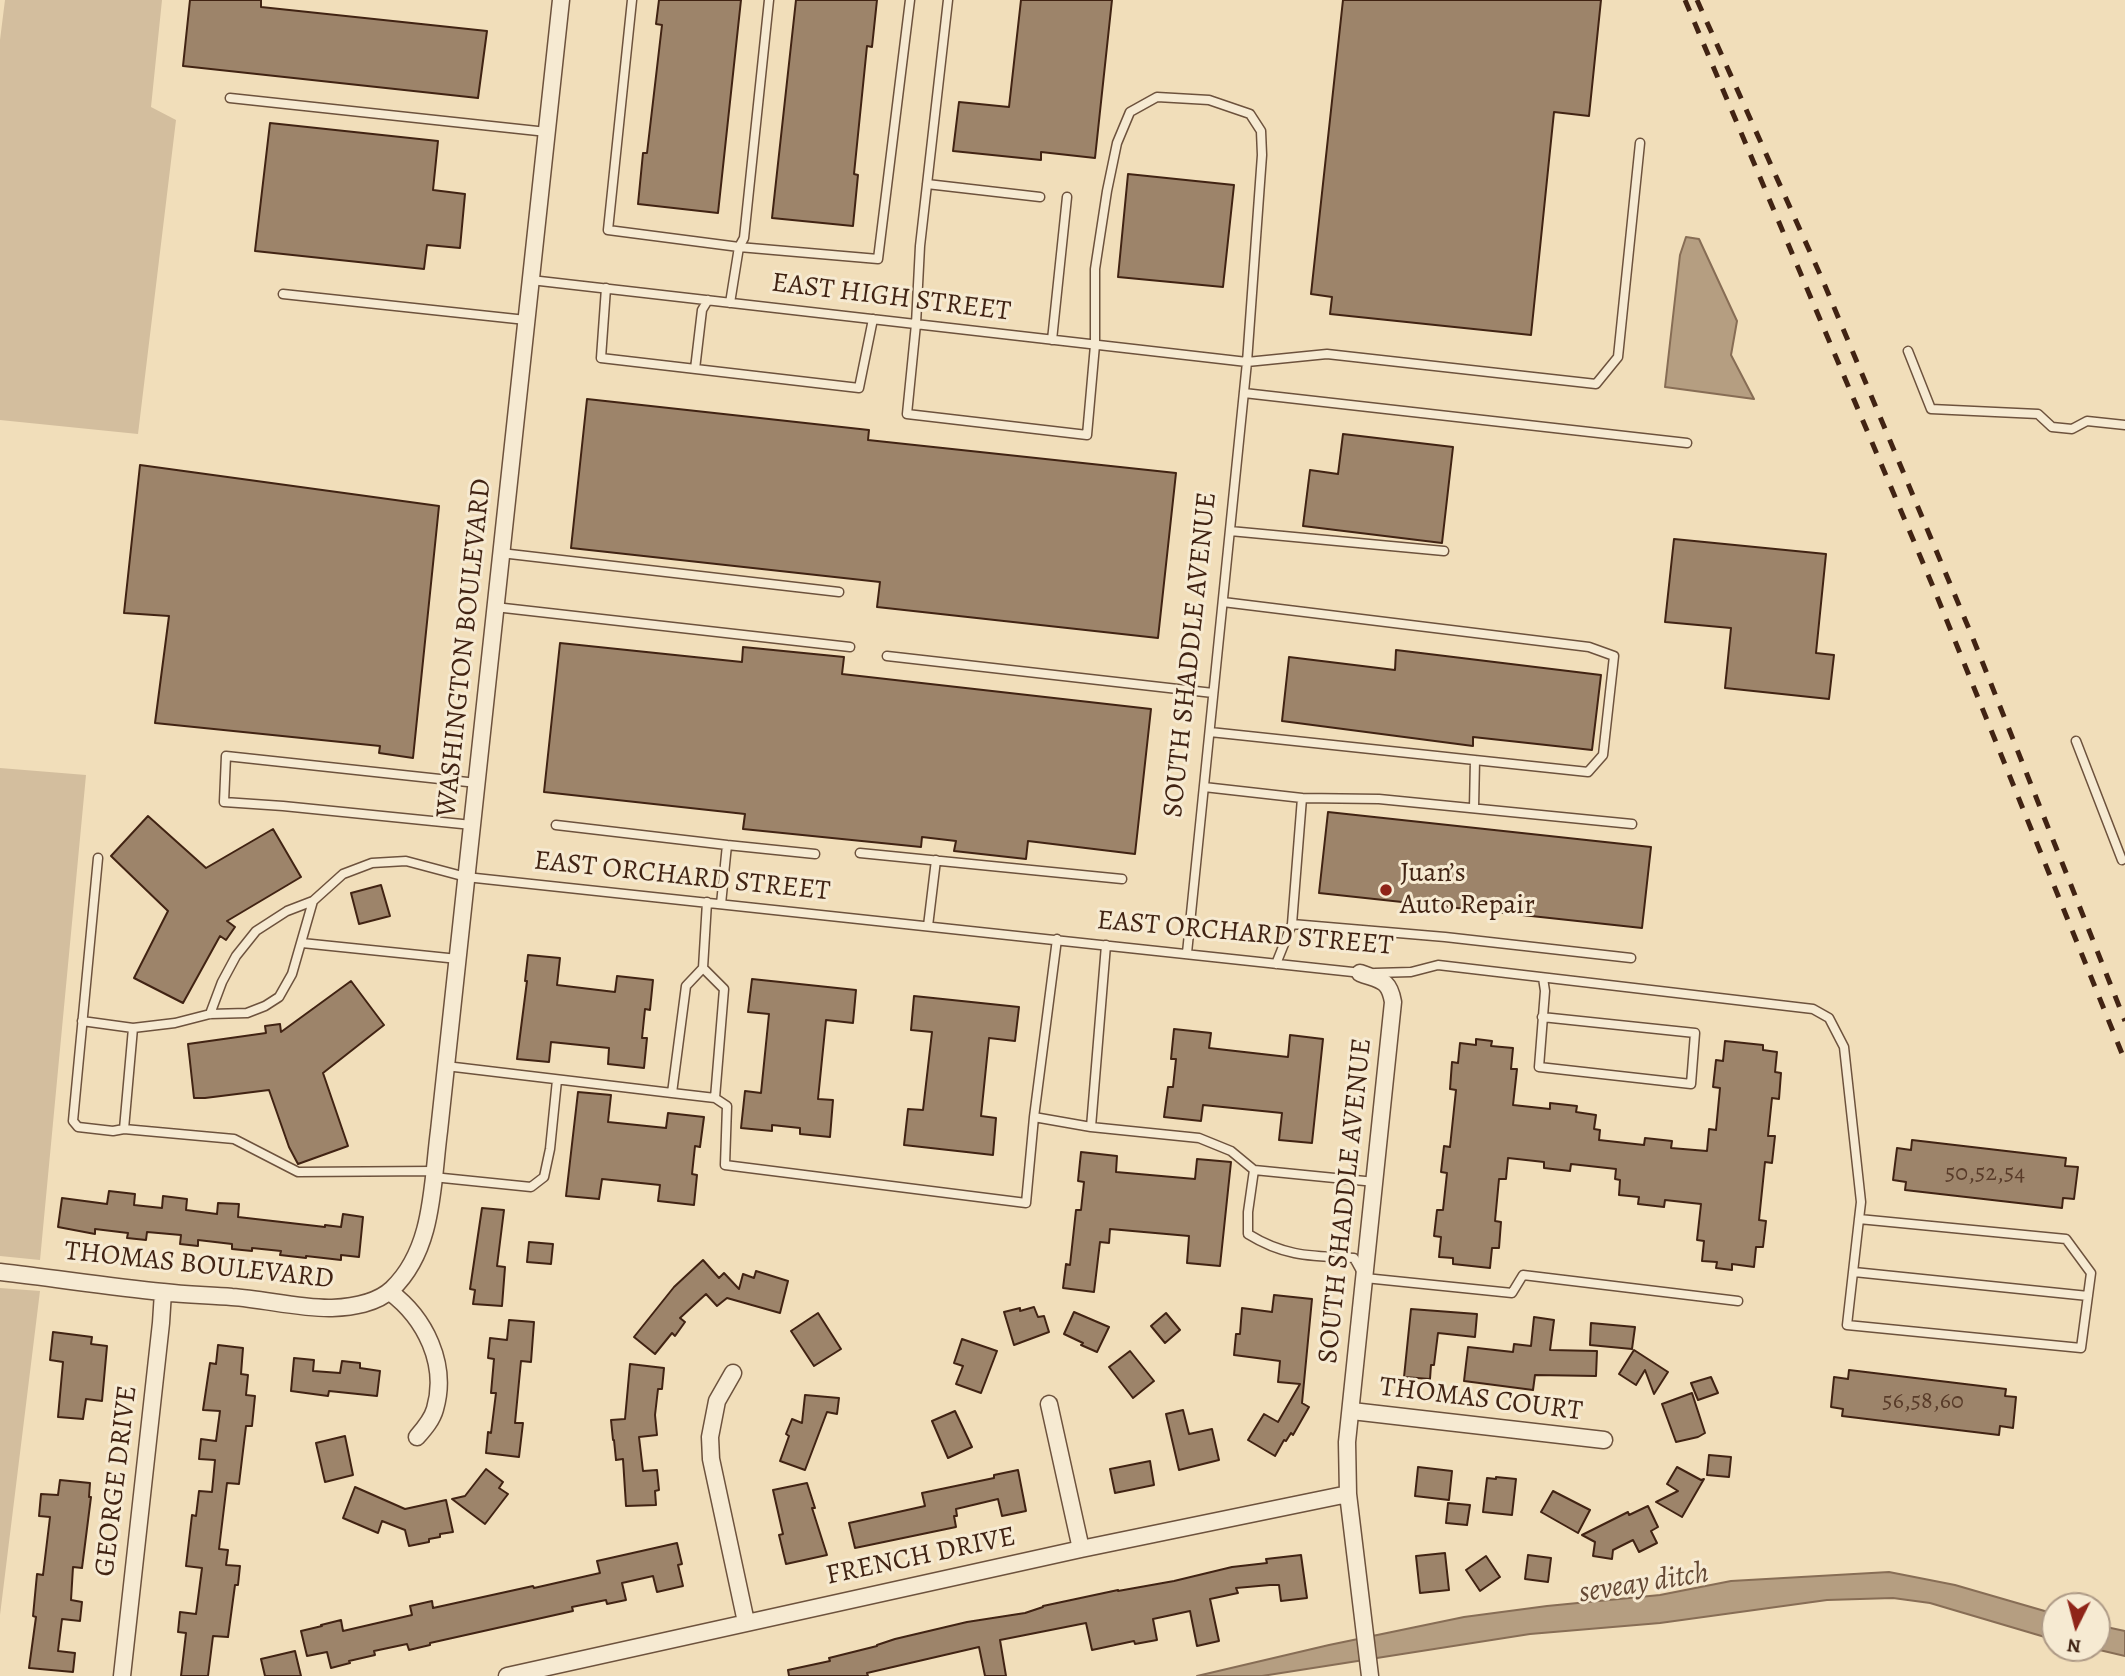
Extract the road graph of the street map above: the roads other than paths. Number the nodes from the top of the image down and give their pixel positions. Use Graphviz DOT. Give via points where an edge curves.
graph roads {
  1 [pos="561,0"];
  2 [pos="632,0"];
  3 [pos="769,0"];
  4 [pos="910,0"];
  5 [pos="948,0"];
  6 [pos="230,98"];
  7 [pos="547,132"];
  8 [pos="1640,143"];
  9 [pos="927,184"];
  10 [pos="1040,197"];
  11 [pos="1067,197"];
  12 [pos="739,247"];
  13 [pos="531,280"];
  14 [pos="606,288"];
  15 [pos="283,294"];
  16 [pos="708,300"];
  17 [pos="730,303"];
  18 [pos="873,319"];
  19 [pos="526,320"];
  20 [pos="916,324"];
  21 [pos="1052,340"];
  22 [pos="1095,345"];
  23 [pos="1908,351"];
  24 [pos="1247,362"];
  25 [pos="695,369"];
  26 [pos="1244,393"];
  27 [pos="2125,425"];
  28 [pos="1688,443"];
  29 [pos="1230,531"];
  30 [pos="1444,551"];
  31 [pos="501,554"];
  32 [pos="839,592"];
  33 [pos="1223,601"];
  34 [pos="495,607"];
  35 [pos="850,647"];
  36 [pos="887,656"];
  37 [pos="1213,693"];
  38 [pos="1210,733"];
  39 [pos="2076,741"];
  40 [pos="1475,760"];
  41 [pos="477,783"];
  42 [pos="1204,787"];
  43 [pos="1302,798"];
  44 [pos="1474,808"];
  45 [pos="1632,824"];
  46 [pos="472,825"];
  47 [pos="556,825"];
  48 [pos="727,845"];
  49 [pos="860,853"];
  50 [pos="815,854"];
  51 [pos="97,858"];
  52 [pos="936,860"];
  53 [pos="2122,860"];
  54 [pos="467,877"];
  55 [pos="1122,879"];
  56 [pos="313,901"];
  57 [pos="707,902"];
  58 [pos="721,904"];
  59 [pos="1292,924"];
  60 [pos="928,926"];
  61 [pos="1056,939"];
  62 [pos="302,943"];
  63 [pos="1106,945"];
  64 [pos="1187,953"];
  65 [pos="1631,958"];
  66 [pos="458,959"];
  67 [pos="1276,964"];
  68 [pos="702,968"];
  69 [pos="1360,974"];
  70 [pos="1543,978"];
  71 [pos="210,1014"];
  72 [pos="1542,1017"];
  73 [pos="82,1021"];
  74 [pos="133,1028"];
  75 [pos="446,1066"];
  76 [pos="557,1080"];
  77 [pos="672,1093"];
  78 [pos="715,1098"];
  79 [pos="1034,1117"];
  80 [pos="1091,1127"];
  81 [pos="124,1129"];
  82 [pos="1254,1170"];
  83 [pos="434,1174"];
  84 [pos="1375,1182"];
  85 [pos="1859,1219"];
  86 [pos="0,1272"];
  87 [pos="1854,1272"];
  88 [pos="1365,1278"];
  89 [pos="163,1292"];
  90 [pos="390,1292"];
  91 [pos="2088,1296"];
  92 [pos="1738,1301"];
  93 [pos="733,1373"];
  94 [pos="1049,1404"];
  95 [pos="1352,1412"];
  96 [pos="417,1437"];
  97 [pos="1604,1440"];
  98 [pos="1348,1494"];
  99 [pos="1081,1549"];
  100 [pos="746,1622"];
  101 [pos="1370,1671"];
  102 [pos="122,1676"];
  103 [pos="507,1676"];
  1 -- 7 [label="street, WASHINGTON BOULEVARD"];
  2 -- 12 [label="lane" via="608,230"];
  3 -- 12 [label="lane" via="744,238"];
  4 -- 12 [label="lane" via="878,259"];
  5 -- 9 [label="lane"];
  6 -- 7 [label="lane"];
  7 -- 13 [label="street, WASHINGTON BOULEVARD"];
  8 -- 24 [label="lane, EAST HIGH STREET" via="1618,357 1597,384 1327,354"];
  9 -- 10 [label="lane"];
  9 -- 20 [label="lane"];
  11 -- 21 [label="lane"];
  12 -- 17 [label="lane"];
  13 -- 14 [label="lane, EAST HIGH STREET"];
  13 -- 19 [label="street, WASHINGTON BOULEVARD"];
  14 -- 16 [label="lane, EAST HIGH STREET"];
  14 -- 25 [label="lane" via="601,358"];
  15 -- 19 [label="lane"];
  16 -- 17 [label="lane, EAST HIGH STREET"];
  16 -- 25 [label="lane" via="702,310"];
  17 -- 18 [label="lane, EAST HIGH STREET"];
  18 -- 20 [label="lane, EAST HIGH STREET"];
  18 -- 25 [label="lane" via="859,387"];
  19 -- 31 [label="street, WASHINGTON BOULEVARD"];
  20 -- 21 [label="lane, EAST HIGH STREET"];
  20 -- 22 [label="lane, SOUTH SHADDLE AVENUE" via="907,414 1087,435"];
  21 -- 22 [label="lane, EAST HIGH STREET"];
  22 -- 24 [label="lane, EAST HIGH STREET"];
  22 -- 24 [label="lane, SOUTH SHADDLE AVENUE" via="1095,270 1117,143 1130,113 1157,97 1209,100 1250,114 1261,131"];
  23 -- 27 [label="lane" via="1931,409 2038,414 2052,427 2072,429 2087,421"];
  24 -- 26 [label="lane, SOUTH SHADDLE AVENUE"];
  26 -- 28 [label="lane"];
  26 -- 29 [label="lane, SOUTH SHADDLE AVENUE"];
  29 -- 30 [label="lane"];
  29 -- 33 [label="lane, SOUTH SHADDLE AVENUE"];
  31 -- 32 [label="lane"];
  31 -- 34 [label="street, WASHINGTON BOULEVARD"];
  33 -- 37 [label="lane, SOUTH SHADDLE AVENUE"];
  33 -- 40 [label="lane" via="1589,647 1614,656 1603,755 1588,772"];
  34 -- 35 [label="lane"];
  34 -- 41 [label="street, WASHINGTON BOULEVARD"];
  36 -- 37 [label="lane"];
  37 -- 38 [label="lane, SOUTH SHADDLE AVENUE"];
  38 -- 40 [label="lane"];
  38 -- 42 [label="lane, SOUTH SHADDLE AVENUE"];
  39 -- 53 [label="lane"];
  40 -- 44 [label="lane"];
  41 -- 46 [label="street, WASHINGTON BOULEVARD"];
  41 -- 46 [label="lane" via="226,757 224,802"];
  42 -- 43 [label="lane"];
  42 -- 64 [label="lane, SOUTH SHADDLE AVENUE"];
  43 -- 44 [label="lane"];
  43 -- 59 [label="lane"];
  44 -- 45 [label="lane"];
  46 -- 54 [label="street, WASHINGTON BOULEVARD"];
  47 -- 48 [label="lane"];
  48 -- 50 [label="lane"];
  48 -- 58 [label="lane"];
  49 -- 52 [label="lane"];
  51 -- 73 [label="lane"];
  52 -- 55 [label="lane"];
  52 -- 60 [label="lane"];
  54 -- 56 [label="lane, EAST ORCHARD STREET" via="406,862 372,863 343,874"];
  54 -- 57 [label="lane, EAST ORCHARD STREET"];
  54 -- 66 [label="street, WASHINGTON BOULEVARD"];
  56 -- 62 [label="lane"];
  56 -- 71 [label="lane" via="256,931 236,956"];
  57 -- 58 [label="lane, EAST ORCHARD STREET"];
  57 -- 68 [label="lane"];
  58 -- 60 [label="lane, EAST ORCHARD STREET"];
  59 -- 65 [label="lane"];
  59 -- 67 [label="lane"];
  60 -- 61 [label="lane, EAST ORCHARD STREET"];
  61 -- 63 [label="lane, EAST ORCHARD STREET"];
  61 -- 79 [label="lane"];
  62 -- 66 [label="lane"];
  62 -- 71 [label="lane" via="279,997 247,1013"];
  63 -- 64 [label="lane, EAST ORCHARD STREET"];
  63 -- 80 [label="lane"];
  64 -- 67 [label="lane, EAST ORCHARD STREET"];
  66 -- 75 [label="street, WASHINGTON BOULEVARD"];
  67 -- 69 [label="lane, EAST ORCHARD STREET"];
  68 -- 77 [label="lane" via="686,986"];
  68 -- 78 [label="lane" via="724,989"];
  69 -- 70 [label="lane, EAST ORCHARD STREET" via="1411,972 1438,965"];
  69 -- 84 [label="street, SOUTH SHADDLE AVENUE" via="1386,983 1393,1002"];
  70 -- 72 [label="lane"];
  70 -- 85 [label="lane, EAST ORCHARD STREET" via="1813,1009 1829,1018 1844,1047"];
  71 -- 74 [label="lane"];
  72 -- 72 [label="lane" via="1539,1067 1691,1084 1695,1033"];
  73 -- 74 [label="lane"];
  73 -- 81 [label="lane" via="73,1121 78,1127"];
  74 -- 81 [label="lane"];
  75 -- 76 [label="lane"];
  75 -- 83 [label="street, WASHINGTON BOULEVARD"];
  76 -- 77 [label="lane"];
  76 -- 83 [label="lane" via="544,1177 531,1187"];
  77 -- 78 [label="lane"];
  78 -- 79 [label="lane" via="727,1106 725,1165 1026,1203"];
  79 -- 80 [label="lane"];
  80 -- 82 [label="lane" via="1199,1138 1231,1151"];
  81 -- 83 [label="lane" via="234,1139 298,1172"];
  82 -- 84 [label="lane"];
  82 -- 88 [label="lane" via="1248,1234 1268,1246 1298,1254 1354,1258"];
  83 -- 90 [label="street, WASHINGTON BOULEVARD" via="421,1245"];
  84 -- 88 [label="street, SOUTH SHADDLE AVENUE"];
  85 -- 87 [label="lane, EAST ORCHARD STREET"];
  85 -- 91 [label="lane" via="2066,1238 2091,1273"];
  86 -- 89 [label="street, THOMAS BOULEVARD"];
  87 -- 91 [label="lane"];
  87 -- 91 [label="lane, EAST ORCHARD STREET" via="1847,1325 2081,1348"];
  88 -- 92 [label="lane" via="1512,1293 1523,1275"];
  88 -- 95 [label="street, SOUTH SHADDLE AVENUE"];
  89 -- 90 [label="street, THOMAS BOULEVARD" via="330,1308 359,1305"];
  89 -- 102 [label="street, GEORGE DRIVE"];
  90 -- 96 [label="street" via="424,1329 435,1353 439,1380 435,1409"];
  93 -- 100 [label="street" via="717,1401 711,1459"];
  94 -- 99 [label="street"];
  95 -- 97 [label="street, THOMAS COURT"];
  95 -- 98 [label="street, SOUTH SHADDLE AVENUE" via="1347,1442"];
  98 -- 99 [label="street, FRENCH DRIVE"];
  98 -- 101 [label="street, SOUTH SHADDLE AVENUE"];
  99 -- 100 [label="street, FRENCH DRIVE"];
  100 -- 103 [label="street, FRENCH DRIVE"];
}
